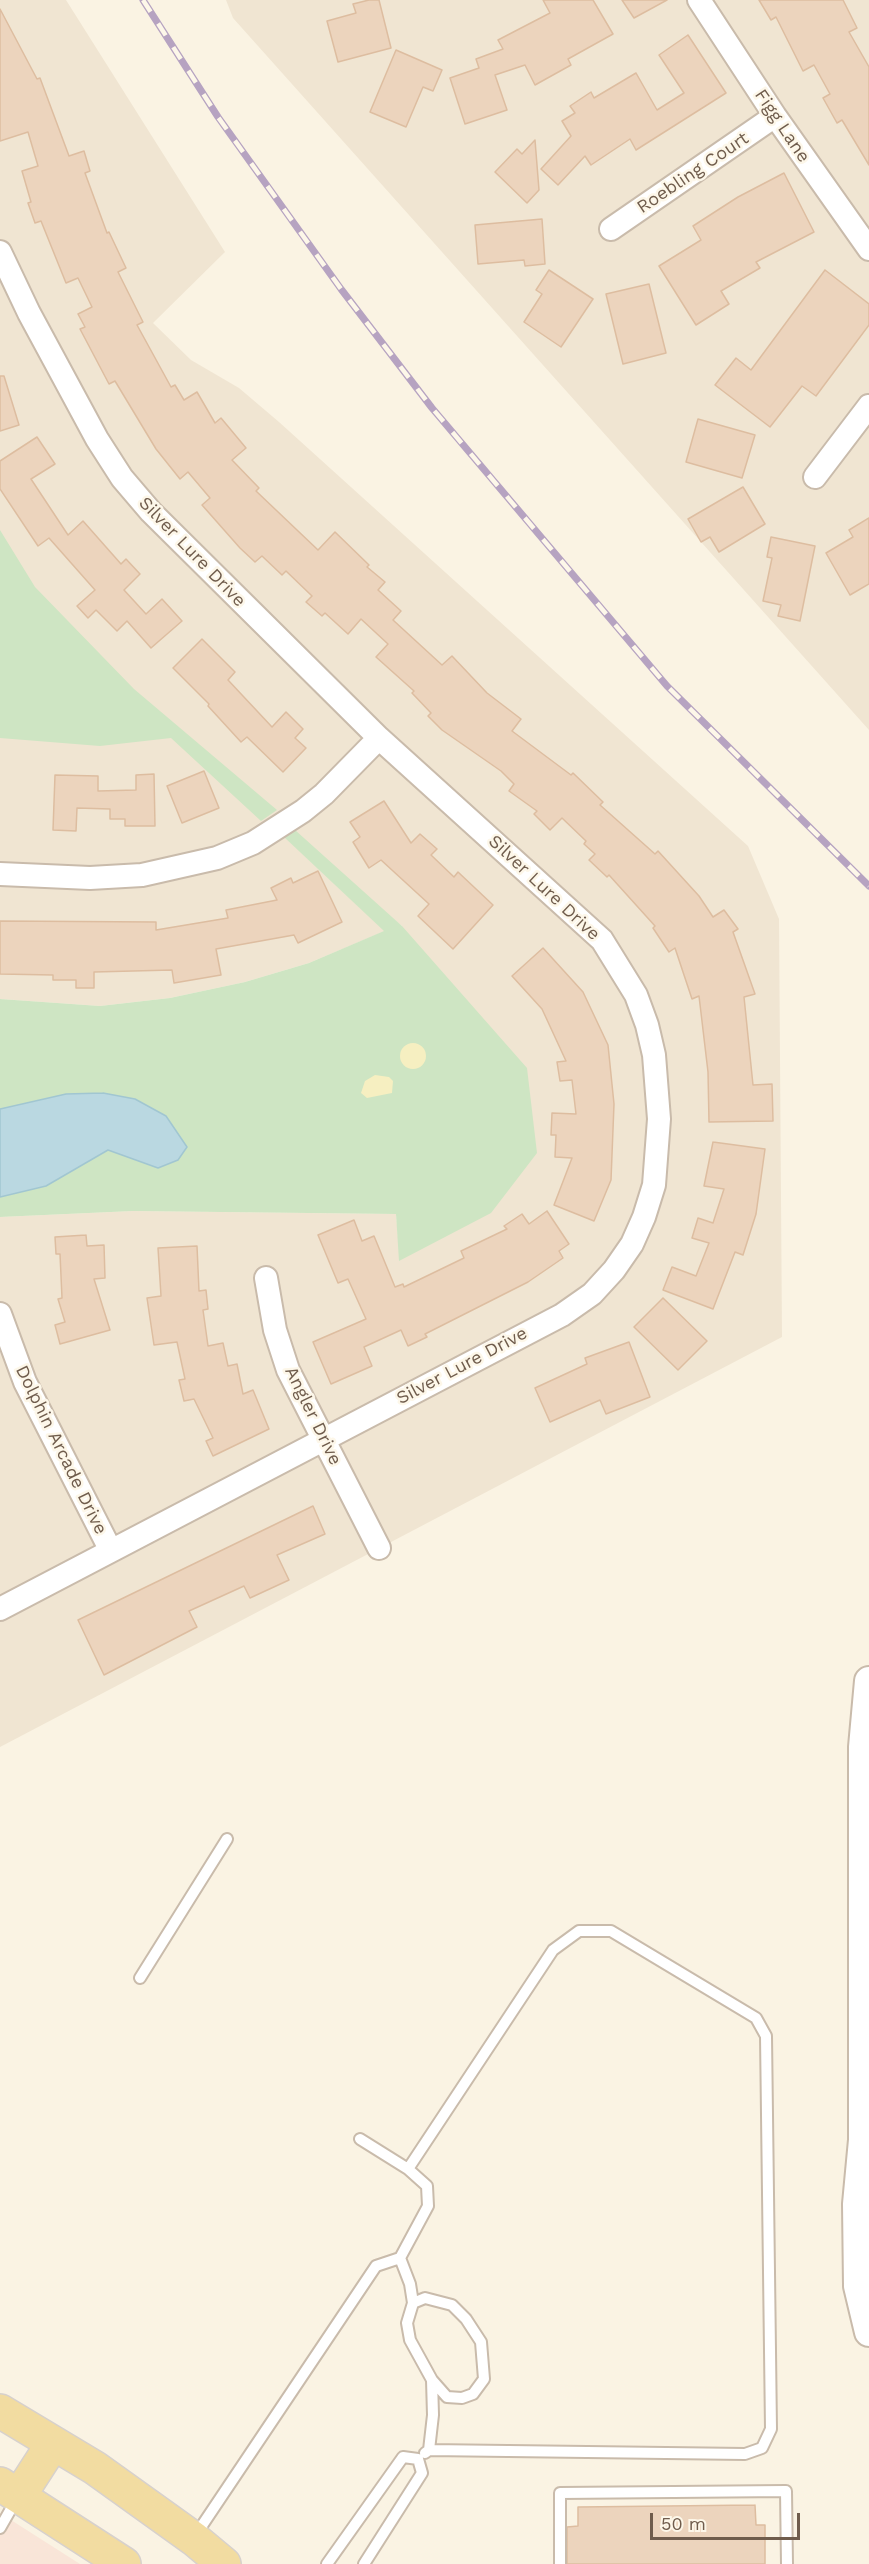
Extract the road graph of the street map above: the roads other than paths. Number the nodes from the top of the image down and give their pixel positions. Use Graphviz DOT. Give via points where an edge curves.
graph roads {
  1 [pos="699,0"];
  2 [pos="775,116"];
  3 [pos="611,229"];
  4 [pos="869,249"];
  5 [pos="0,252"];
  6 [pos="869,406"];
  7 [pos="815,477"];
  8 [pos="379,738"];
  9 [pos="0,874"];
  10 [pos="266,1278"];
  11 [pos="0,1314"];
  12 [pos="324,1439"];
  13 [pos="379,1548"];
  14 [pos="111,1551"];
  15 [pos="0,1609"];
  16 [pos="869,1681"];
  17 [pos="227,1839"];
  18 [pos="866,1968"];
  19 [pos="140,1978"];
  20 [pos="866,1996"];
  21 [pos="360,2139"];
  22 [pos="866,2152"];
  23 [pos="408,2169"];
  24 [pos="863,2247"];
  25 [pos="400,2258"];
  26 [pos="412,2303"];
  27 [pos="869,2332"];
  28 [pos="432,2380"];
  29 [pos="0,2411"];
  30 [pos="52,2445"];
  31 [pos="429,2450"];
  32 [pos="418,2459"];
  33 [pos="9,2490"];
  34 [pos="0,2528"];
  35 [pos="194,2539"];
  36 [pos="124,2564"];
  37 [pos="224,2564"];
  38 [pos="327,2564"];
  39 [pos="364,2564"];
  40 [pos="560,2564"];
  41 [pos="787,2564"];
  1 -- 2 [label="street, Figg Lane"];
  2 -- 3 [label="street, Roebling Court"];
  2 -- 4 [label="street, Figg Lane"];
  5 -- 8 [label="street, Silver Lure Drive" via="74,399 122,478 213,576"];
  6 -- 7 [label="street"];
  8 -- 9 [label="street" via="303,811 253,843 217,858 142,875 90,878"];
  8 -- 12 [label="street, Silver Lure Drive" via="581,919 620,966 636,995 654,1055 657,1151 654,1185 636,1235 614,1270 592,1294 561,1315"];
  10 -- 12 [label="street, Angler Drive" via="275,1330 288,1370"];
  11 -- 14 [label="street, Dolphin Arcade Drive" via="25,1382"];
  12 -- 13 [label="street, Angler Drive"];
  12 -- 14 [label="street, Silver Lure Drive"];
  14 -- 15 [label="street, Silver Lure Drive"];
  16 -- 18 [label="street" via="863,1747"];
  17 -- 19 [label="lane"];
  18 -- 20 [label="street"];
  20 -- 22 [label="street"];
  21 -- 23 [label="lane"];
  22 -- 24 [label="street" via="857,2204"];
  23 -- 25 [label="lane" via="427,2186 428,2206"];
  23 -- 31 [label="lane" via="554,1950 579,1931 611,1931 756,2018 766,2036 771,2430 762,2448 745,2454"];
  24 -- 27 [label="street" via="858,2286"];
  25 -- 26 [label="lane"];
  25 -- 35 [label="lane" via="376,2266"];
  26 -- 28 [label="lane" via="407,2323 410,2340"];
  26 -- 28 [label="lane" via="425,2298 452,2305 481,2342 484,2379 473,2394 447,2397"];
  28 -- 31 [label="lane"];
  29 -- 30 [label="main road"];
  30 -- 33 [label="main road"];
  30 -- 35 [label="main road" via="95,2468"];
  31 -- 32 [label="lane"];
  32 -- 38 [label="lane" via="403,2457"];
  32 -- 39 [label="lane" via="422,2472"];
  33 -- 34 [label="lane"];
  33 -- 36 [label="main road"];
  35 -- 37 [label="main road"];
  40 -- 41 [label="lane" via="560,2493 786,2491"];
}
